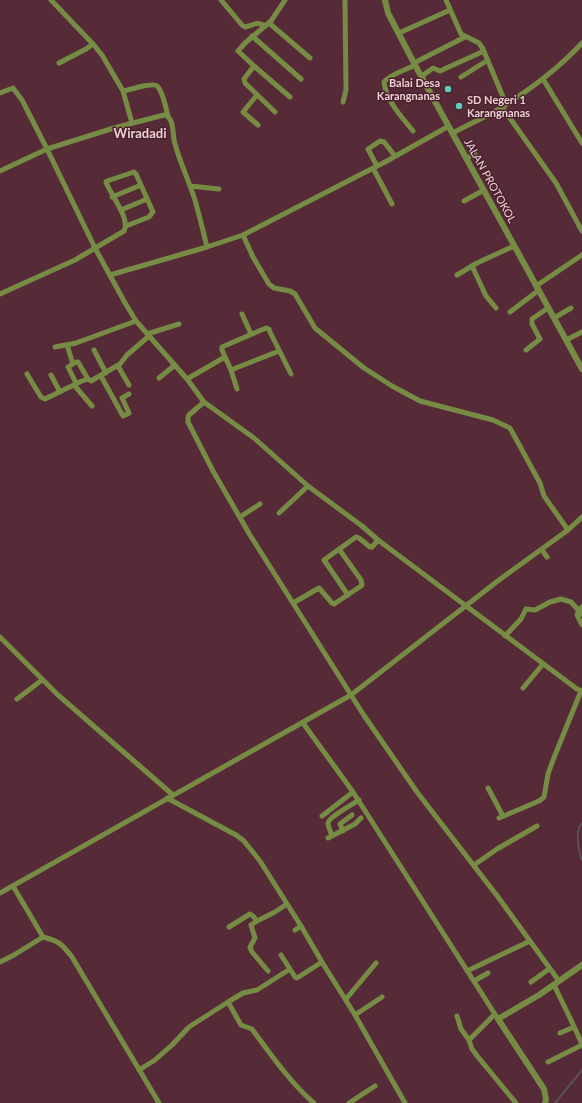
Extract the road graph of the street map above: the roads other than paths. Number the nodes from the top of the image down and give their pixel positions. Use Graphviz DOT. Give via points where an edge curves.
graph roads {
  1 [pos="51,0"];
  2 [pos="221,0"];
  3 [pos="285,0"];
  4 [pos="345,0"];
  5 [pos="385,0"];
  6 [pos="446,0"];
  7 [pos="450,10"];
  8 [pos="267,24"];
  9 [pos="399,33"];
  10 [pos="252,36"];
  11 [pos="465,37"];
  12 [pos="582,43"];
  13 [pos="93,44"];
  14 [pos="484,51"];
  15 [pos="310,58"];
  16 [pos="488,60"];
  17 [pos="59,63"];
  18 [pos="415,64"];
  19 [pos="254,66"];
  20 [pos="422,76"];
  21 [pos="461,77"];
  22 [pos="301,79"];
  23 [pos="542,79"];
  24 [pos="123,91"];
  25 [pos="0,93"];
  26 [pos="257,95"];
  27 [pos="290,97"];
  28 [pos="344,102"];
  29 [pos="504,106"];
  30 [pos="275,112"];
  31 [pos="168,116"];
  32 [pos="132,123"];
  33 [pos="258,125"];
  34 [pos="449,126"];
  35 [pos="413,131"];
  36 [pos="453,133"];
  37 [pos="582,143"];
  38 [pos="47,148"];
  39 [pos="475,154"];
  40 [pos="395,156"];
  41 [pos="467,158"];
  42 [pos="375,167"];
  43 [pos="0,171"];
  44 [pos="141,185"];
  45 [pos="190,186"];
  46 [pos="219,189"];
  47 [pos="484,190"];
  48 [pos="112,196"];
  49 [pos="147,199"];
  50 [pos="464,201"];
  51 [pos="392,204"];
  52 [pos="121,210"];
  53 [pos="126,226"];
  54 [pos="582,231"];
  55 [pos="243,235"];
  56 [pos="514,246"];
  57 [pos="208,247"];
  58 [pos="95,248"];
  59 [pos="582,255"];
  60 [pos="472,266"];
  61 [pos="110,275"];
  62 [pos="457,275"];
  63 [pos="537,288"];
  64 [pos="0,294"];
  65 [pos="496,308"];
  66 [pos="548,308"];
  67 [pos="571,308"];
  68 [pos="510,312"];
  69 [pos="242,314"];
  70 [pos="554,318"];
  71 [pos="136,320"];
  72 [pos="179,324"];
  73 [pos="582,332"];
  74 [pos="251,334"];
  75 [pos="148,335"];
  76 [pos="566,340"];
  77 [pos="67,345"];
  78 [pos="55,347"];
  79 [pos="94,350"];
  80 [pos="526,350"];
  81 [pos="279,351"];
  82 [pos="225,356"];
  83 [pos="73,364"];
  84 [pos="175,365"];
  85 [pos="118,366"];
  86 [pos="582,369"];
  87 [pos="231,370"];
  88 [pos="27,374"];
  89 [pos="103,374"];
  90 [pos="291,374"];
  91 [pos="51,375"];
  92 [pos="159,378"];
  93 [pos="88,379"];
  94 [pos="187,379"];
  95 [pos="75,384"];
  96 [pos="129,385"];
  97 [pos="237,389"];
  98 [pos="60,392"];
  99 [pos="128,394"];
  100 [pos="122,398"];
  101 [pos="115,401"];
  102 [pos="204,402"];
  103 [pos="92,406"];
  104 [pos="308,486"];
  105 [pos="260,504"];
  106 [pos="279,513"];
  107 [pos="240,516"];
  108 [pos="582,517"];
  109 [pos="568,530"];
  110 [pos="378,540"];
  111 [pos="339,549"];
  112 [pos="542,550"];
  113 [pos="547,557"];
  114 [pos="348,595"];
  115 [pos="293,603"];
  116 [pos="466,606"];
  117 [pos="581,610"];
  118 [pos="582,626"];
  119 [pos="505,636"];
  120 [pos="0,637"];
  121 [pos="543,664"];
  122 [pos="42,680"];
  123 [pos="523,688"];
  124 [pos="582,691"];
  125 [pos="351,695"];
  126 [pos="18,699"];
  127 [pos="303,723"];
  128 [pos="488,788"];
  129 [pos="353,792"];
  130 [pos="173,795"];
  131 [pos="167,798"];
  132 [pos="359,800"];
  133 [pos="352,815"];
  134 [pos="322,816"];
  135 [pos="361,818"];
  136 [pos="537,826"];
  137 [pos="343,831"];
  138 [pos="474,865"];
  139 [pos="13,886"];
  140 [pos="0,893"];
  141 [pos="287,904"];
  142 [pos="257,921"];
  143 [pos="301,926"];
  144 [pos="229,927"];
  145 [pos="295,930"];
  146 [pos="43,937"];
  147 [pos="530,942"];
  148 [pos="281,955"];
  149 [pos="0,962"];
  150 [pos="322,962"];
  151 [pos="376,963"];
  152 [pos="582,965"];
  153 [pos="290,969"];
  154 [pos="550,969"];
  155 [pos="268,971"];
  156 [pos="467,971"];
  157 [pos="488,973"];
  158 [pos="474,981"];
  159 [pos="559,981"];
  160 [pos="530,982"];
  161 [pos="554,986"];
  162 [pos="382,997"];
  163 [pos="346,999"];
  164 [pos="228,1002"];
  165 [pos="355,1015"];
  166 [pos="457,1016"];
  167 [pos="497,1017"];
  168 [pos="574,1027"];
  169 [pos="560,1033"];
  170 [pos="469,1040"];
  171 [pos="582,1045"];
  172 [pos="548,1062"];
  173 [pos="139,1070"];
  174 [pos="375,1086"];
  175 [pos="159,1103"];
  176 [pos="314,1103"];
  177 [pos="349,1103"];
  178 [pos="405,1103"];
  179 [pos="516,1103"];
  180 [pos="545,1103"];
  1 -- 13 [label="street"];
  2 -- 8 [label="street" via="242,25 246,27 255,23"];
  3 -- 8 [label="street"];
  4 -- 28 [label="street"];
  5 -- 9 [label="street, JALAN PROTOKOL" via="388,13"];
  6 -- 7 [label="street"];
  7 -- 9 [label="street"];
  7 -- 11 [label="street" via="460,33"];
  8 -- 10 [label="street"];
  8 -- 15 [label="street"];
  9 -- 18 [label="street, JALAN PROTOKOL"];
  10 -- 19 [label="street" via="238,51"];
  10 -- 22 [label="street"];
  11 -- 14 [label="street" via="479,44"];
  11 -- 18 [label="street"];
  12 -- 23 [label="street" via="564,62"];
  13 -- 17 [label="street"];
  13 -- 24 [label="street"];
  14 -- 16 [label="street"];
  14 -- 20 [label="street" via="440,72 432,69"];
  16 -- 21 [label="street"];
  16 -- 29 [label="street"];
  18 -- 20 [label="street, JALAN PROTOKOL"];
  18 -- 35 [label="street" via="384,82 392,104"];
  19 -- 26 [label="street" via="244,81"];
  19 -- 27 [label="street"];
  20 -- 34 [label="street, JALAN PROTOKOL"];
  23 -- 29 [label="street"];
  23 -- 37 [label="street"];
  24 -- 31 [label="street" via="155,84"];
  24 -- 32 [label="street"];
  25 -- 38 [label="street" via="11,88 15,90"];
  26 -- 30 [label="street"];
  26 -- 33 [label="street" via="243,112"];
  29 -- 36 [label="street"];
  29 -- 54 [label="street" via="556,183"];
  31 -- 32 [label="street" via="164,114"];
  31 -- 45 [label="street" via="180,162"];
  32 -- 38 [label="street"];
  34 -- 36 [label="street, JALAN PROTOKOL"];
  34 -- 40 [label="street"];
  36 -- 41 [label="street, JALAN PROTOKOL"];
  38 -- 43 [label="street"];
  38 -- 58 [label="street"];
  39 -- 41 [label="street"];
  40 -- 42 [label="street"];
  40 -- 42 [label="street" via="384,142 380,141 368,149"];
  41 -- 47 [label="street, JALAN PROTOKOL"];
  42 -- 51 [label="street"];
  42 -- 55 [label="street"];
  44 -- 48 [label="street"];
  44 -- 48 [label="street" via="134,172 107,181"];
  44 -- 49 [label="street"];
  45 -- 46 [label="street"];
  45 -- 57 [label="street"];
  47 -- 50 [label="street"];
  47 -- 56 [label="street, JALAN PROTOKOL"];
  48 -- 52 [label="street"];
  49 -- 52 [label="street"];
  49 -- 53 [label="street" via="152,215"];
  52 -- 53 [label="street"];
  53 -- 58 [label="street" via="124,231"];
  55 -- 57 [label="street"];
  55 -- 109 [label="street" via="252,257 269,284 274,288 296,294 315,328 364,368 420,401 493,420 510,428 540,483 544,496"];
  56 -- 60 [label="street"];
  56 -- 63 [label="street, JALAN PROTOKOL"];
  57 -- 61 [label="street"];
  58 -- 61 [label="street"];
  58 -- 64 [label="street" via="75,260"];
  59 -- 63 [label="street"];
  60 -- 62 [label="street"];
  60 -- 65 [label="street" via="486,296"];
  61 -- 71 [label="street"];
  63 -- 66 [label="street, JALAN PROTOKOL"];
  63 -- 68 [label="street"];
  66 -- 70 [label="street, JALAN PROTOKOL"];
  66 -- 80 [label="street" via="532,319 540,338"];
  67 -- 70 [label="street"];
  69 -- 74 [label="street"];
  70 -- 76 [label="street, JALAN PROTOKOL"];
  71 -- 75 [label="street"];
  71 -- 77 [label="street"];
  72 -- 75 [label="street"];
  73 -- 76 [label="street"];
  74 -- 81 [label="street" via="267,328"];
  74 -- 82 [label="street" via="222,347"];
  75 -- 84 [label="street"];
  75 -- 85 [label="street"];
  76 -- 86 [label="street, JALAN PROTOKOL"];
  77 -- 78 [label="street"];
  77 -- 83 [label="street"];
  79 -- 89 [label="street"];
  81 -- 87 [label="street"];
  81 -- 90 [label="street"];
  82 -- 87 [label="street"];
  82 -- 94 [label="street"];
  83 -- 93 [label="street" via="78,362"];
  83 -- 95 [label="street" via="68,367"];
  84 -- 92 [label="street"];
  84 -- 94 [label="street"];
  85 -- 89 [label="street"];
  85 -- 96 [label="street"];
  87 -- 97 [label="street"];
  88 -- 98 [label="street" via="44,399"];
  89 -- 93 [label="street" via="91,381"];
  89 -- 101 [label="street"];
  91 -- 98 [label="street"];
  93 -- 95 [label="street"];
  94 -- 102 [label="street"];
  95 -- 98 [label="street"];
  95 -- 103 [label="street"];
  99 -- 100 [label="street"];
  100 -- 101 [label="street"];
  100 -- 101 [label="street" via="129,412 123,416"];
  102 -- 104 [label="street" via="254,438"];
  102 -- 107 [label="street" via="189,415 188,422"];
  104 -- 106 [label="street"];
  104 -- 110 [label="street"];
  105 -- 107 [label="street"];
  107 -- 115 [label="street"];
  108 -- 109 [label="street"];
  109 -- 112 [label="street"];
  110 -- 111 [label="street" via="370,547 356,537"];
  110 -- 116 [label="street"];
  111 -- 114 [label="street" via="324,562"];
  111 -- 114 [label="street" via="362,582 362,586"];
  112 -- 113 [label="street"];
  112 -- 116 [label="street"];
  114 -- 115 [label="street" via="333,604 317,588"];
  115 -- 125 [label="street"];
  116 -- 119 [label="street"];
  116 -- 125 [label="street"];
  117 -- 118 [label="street" via="577,615"];
  117 -- 119 [label="street" via="571,602 561,599 535,610 527,609"];
  119 -- 121 [label="street"];
  120 -- 122 [label="street"];
  121 -- 123 [label="street"];
  121 -- 124 [label="street"];
  122 -- 126 [label="street"];
  122 -- 130 [label="street"];
  124 -- 128 [label="street" via="553,760 544,797 501,817"];
  125 -- 127 [label="street"];
  125 -- 138 [label="street" via="417,792"];
  127 -- 129 [label="street"];
  127 -- 130 [label="street"];
  129 -- 132 [label="street"];
  129 -- 134 [label="street"];
  130 -- 131 [label="street"];
  131 -- 139 [label="street"];
  131 -- 141 [label="street" via="244,841"];
  132 -- 137 [label="street" via="330,820 330,837"];
  132 -- 156 [label="street"];
  133 -- 137 [label="street" via="340,824"];
  135 -- 137 [label="street"];
  136 -- 138 [label="street"];
  138 -- 147 [label="street"];
  139 -- 140 [label="street"];
  139 -- 146 [label="street"];
  141 -- 142 [label="street"];
  141 -- 143 [label="street"];
  142 -- 144 [label="street" via="250,914"];
  142 -- 155 [label="street" via="252,925 255,938 250,945"];
  143 -- 145 [label="street"];
  143 -- 150 [label="street"];
  146 -- 149 [label="street"];
  146 -- 173 [label="street" via="58,942 66,950"];
  147 -- 154 [label="street"];
  147 -- 156 [label="street"];
  148 -- 153 [label="street"];
  150 -- 153 [label="street" via="297,978"];
  150 -- 163 [label="street"];
  151 -- 163 [label="street"];
  152 -- 159 [label="street"];
  153 -- 164 [label="street" via="256,990 242,993"];
  154 -- 159 [label="street"];
  154 -- 160 [label="street"];
  156 -- 158 [label="street"];
  157 -- 158 [label="street"];
  158 -- 167 [label="street"];
  159 -- 161 [label="street"];
  161 -- 167 [label="street"];
  161 -- 168 [label="street"];
  162 -- 165 [label="street"];
  163 -- 165 [label="street"];
  164 -- 173 [label="street" via="188,1028 155,1060"];
  164 -- 176 [label="street" via="241,1025 252,1029 294,1083"];
  165 -- 178 [label="street"];
  166 -- 170 [label="street" via="461,1029"];
  167 -- 170 [label="street"];
  167 -- 180 [label="street" via="544,1089"];
  168 -- 169 [label="street"];
  168 -- 171 [label="street"];
  170 -- 179 [label="street" via="472,1049"];
  171 -- 172 [label="street"];
  173 -- 175 [label="street"];
  174 -- 177 [label="street"];
}
